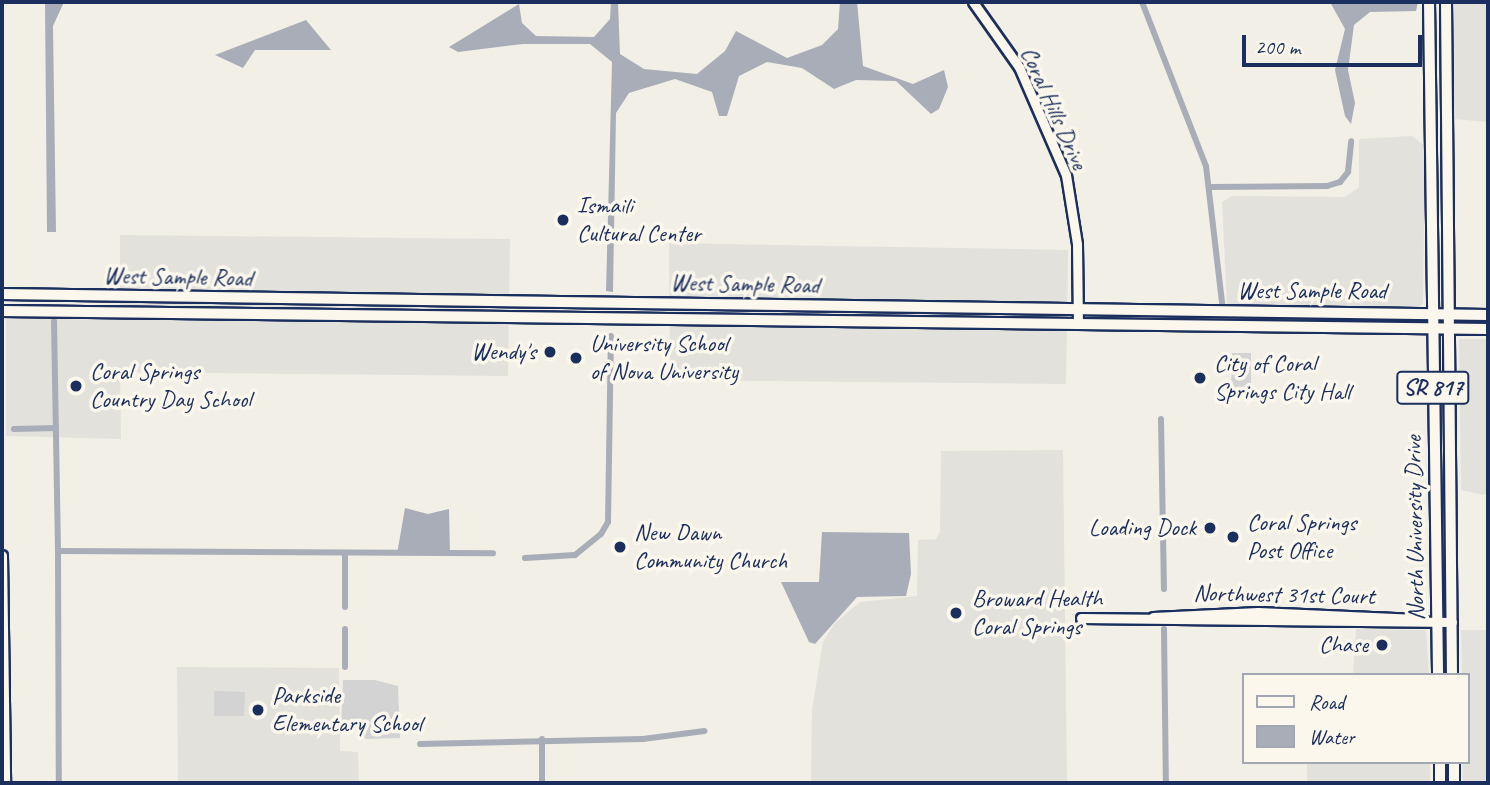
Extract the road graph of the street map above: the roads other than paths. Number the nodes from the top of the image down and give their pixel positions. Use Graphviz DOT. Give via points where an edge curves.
graph roads {
  1 [pos="973,2"];
  2 [pos="1429,2"];
  3 [pos="1446,2"];
  4 [pos="1430,16"];
  5 [pos="1446,16"];
  6 [pos="2,294"];
  7 [pos="319,300"];
  8 [pos="360,301"];
  9 [pos="883,307"];
  10 [pos="917,307"];
  11 [pos="1078,309"];
  12 [pos="2,310"];
  13 [pos="1267,313"];
  14 [pos="1431,313"];
  15 [pos="282,314"];
  16 [pos="1449,314"];
  17 [pos="318,315"];
  18 [pos="1488,315"];
  19 [pos="812,320"];
  20 [pos="883,320"];
  21 [pos="1077,323"];
  22 [pos="1211,325"];
  23 [pos="1431,328"];
  24 [pos="1449,329"];
  25 [pos="1488,329"];
  26 [pos="1436,491"];
  27 [pos="1437,507"];
  28 [pos="1450,517"];
  29 [pos="2,556"];
  30 [pos="1081,618"];
  31 [pos="1438,621"];
  32 [pos="1452,622"];
  33 [pos="1438,673"];
  34 [pos="1452,673"];
  35 [pos="1440,764"];
  36 [pos="1454,764"];
  37 [pos="5,783"];
  38 [pos="1440,783"];
  39 [pos="1454,783"];
  1 -- 11 [label="street, Coral Hills Drive" via="1019,67 1066,175 1076,230"];
  2 -- 4 [label="main road, North University Drive"];
  3 -- 5 [label="main road, North University Drive"];
  4 -- 5 [label="main road"];
  4 -- 14 [label="main road, North University Drive"];
  5 -- 16 [label="main road, North University Drive"];
  6 -- 7 [label="main road, West Sample Road"];
  7 -- 8 [label="main road, West Sample Road"];
  7 -- 15 [label="main road"];
  8 -- 9 [label="main road, West Sample Road"];
  8 -- 17 [label="main road" via="326,306"];
  9 -- 10 [label="main road, West Sample Road"];
  9 -- 19 [label="main road" via="873,314"];
  10 -- 11 [label="main road, West Sample Road"];
  10 -- 20 [label="main road"];
  11 -- 13 [label="main road, West Sample Road"];
  11 -- 21 [label="street, Coral Hills Drive"];
  12 -- 15 [label="main road, West Sample Road"];
  13 -- 14 [label="main road, West Sample Road"];
  13 -- 22 [label="main road" via="1256,319"];
  14 -- 16 [label="main road, West Sample Road"];
  14 -- 23 [label="main road, North University Drive / SR 817"];
  15 -- 17 [label="main road, West Sample Road"];
  16 -- 18 [label="main road, West Sample Road"];
  16 -- 24 [label="main road, North University Drive"];
  17 -- 19 [label="main road, West Sample Road"];
  19 -- 20 [label="main road, West Sample Road"];
  20 -- 21 [label="main road, West Sample Road"];
  21 -- 22 [label="main road, West Sample Road"];
  22 -- 23 [label="main road, West Sample Road"];
  23 -- 24 [label="main road, West Sample Road"];
  23 -- 26 [label="main road, North University Drive / SR 817"];
  24 -- 25 [label="main road, West Sample Road"];
  24 -- 28 [label="main road, North University Drive / SR 817"];
  26 -- 27 [label="main road, North University Drive / SR 817"];
  26 -- 28 [label="main road"];
  27 -- 28 [label="main road"];
  27 -- 31 [label="main road, North University Drive / SR 817"];
  28 -- 32 [label="main road, North University Drive / SR 817"];
  29 -- 37 [label="main road"];
  30 -- 31 [label="street, Northwest 31st Court" via="1258,612"];
  31 -- 32 [label="street, Northwest 31st Court"];
  31 -- 33 [label="main road, North University Drive / SR 817"];
  32 -- 34 [label="main road, North University Drive / SR 817"];
  35 -- 38 [label="main road"];
  36 -- 39 [label="main road"];
}
